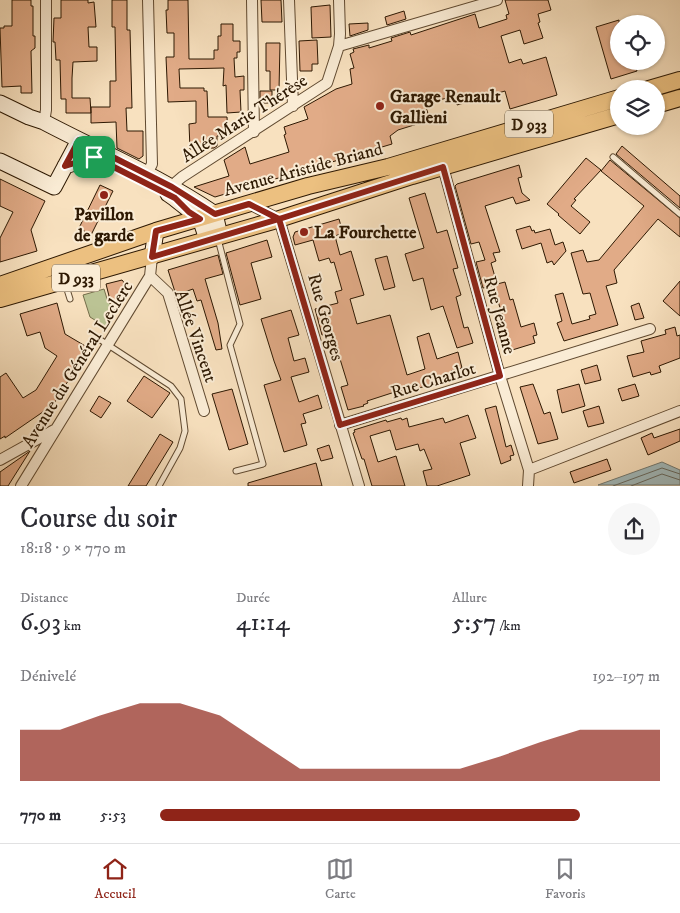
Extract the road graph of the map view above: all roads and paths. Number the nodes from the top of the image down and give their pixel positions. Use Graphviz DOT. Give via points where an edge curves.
graph roads {
  1 [pos="46,0"];
  2 [pos="148,0"];
  3 [pos="252,0"];
  4 [pos="289,0"];
  5 [pos="339,0"];
  6 [pos="497,0"];
  7 [pos="339,46"];
  8 [pos="680,80"];
  9 [pos="665,84"];
  10 [pos="680,98"];
  11 [pos="610,101"];
  12 [pos="665,102"];
  13 [pos="0,103"];
  14 [pos="293,106"];
  15 [pos="610,118"];
  16 [pos="44,122"];
  17 [pos="254,132"];
  18 [pos="79,140"];
  19 [pos="613,157"];
  20 [pos="0,161"];
  21 [pos="65,166"];
  22 [pos="443,167"];
  23 [pos="147,174"];
  24 [pos="167,189"];
  25 [pos="249,204"];
  26 [pos="680,214"];
  27 [pos="207,216"];
  28 [pos="279,219"];
  29 [pos="156,231"];
  30 [pos="212,239"];
  31 [pos="152,257"];
  32 [pos="150,276"];
  33 [pos="64,282"];
  34 [pos="0,285"];
  35 [pos="0,299"];
  36 [pos="70,299"];
  37 [pos="650,330"];
  38 [pos="104,341"];
  39 [pos="500,376"];
  40 [pos="204,411"];
  41 [pos="680,412"];
  42 [pos="340,425"];
  43 [pos="55,430"];
  44 [pos="0,460"];
  45 [pos="529,470"];
  46 [pos="236,472"];
  47 [pos="21,486"];
  48 [pos="158,486"];
  49 [pos="359,486"];
  50 [pos="528,486"];
  1 -- 16 [label="street"];
  2 -- 23 [label="street" via="152,164"];
  3 -- 17 [label="street"];
  4 -- 14 [label="street"];
  5 -- 7 [label="street, Allée Marie Thérèse"];
  6 -- 7 [label="street"];
  7 -- 14 [label="street, Allée Marie Thérèse" via="327,84"];
  8 -- 9 [label="main road"];
  10 -- 12 [label="main road"];
  11 -- 25 [label="main road, Avenue Aristide Briand / D 933" via="388,167"];
  13 -- 16 [label="main road"];
  14 -- 17 [label="street, Allée Marie Thérèse"];
  15 -- 22 [label="main road, Avenue Aristide Briand / D 933"];
  16 -- 18 [label="main road"];
  17 -- 24 [label="street, Allée Marie Thérèse"];
  18 -- 21 [label="main road"];
  18 -- 23 [label="main road"];
  19 -- 26 [label="lane"];
  20 -- 21 [label="main road" via="54,187"];
  21 -- 24 [label="main road" via="94,157"];
  22 -- 28 [label="main road, Avenue Aristide Briand / D 933"];
  22 -- 39 [label="street, Rue Jeanne"];
  23 -- 24 [label="main road"];
  24 -- 27 [label="main road"];
  25 -- 27 [label="main road, Avenue Aristide Briand / D 933"];
  25 -- 28 [label="street"];
  27 -- 29 [label="main road, Avenue Aristide Briand / D 933"];
  27 -- 30 [label="main road" via="218,227"];
  28 -- 30 [label="main road, Avenue Aristide Briand / D 933"];
  28 -- 42 [label="street, Rue Georges"];
  29 -- 31 [label="main road"];
  29 -- 34 [label="main road, Avenue Aristide Briand / D 933"];
  30 -- 31 [label="main road, Avenue Aristide Briand / D 933"];
  30 -- 46 [label="lane" via="240,324 230,345 263,464"];
  31 -- 32 [label="street, Avenue du Général Leclerc"];
  31 -- 33 [label="main road, Avenue Aristide Briand / D 933"];
  32 -- 38 [label="street, Avenue du Général Leclerc"];
  32 -- 40 [label="street, Allée Vincent" via="168,292"];
  33 -- 35 [label="main road, Avenue Aristide Briand / D 933"];
  33 -- 36 [label="lane"];
  37 -- 39 [label="street, Rue Charlot"];
  38 -- 43 [label="street, Avenue du Général Leclerc"];
  38 -- 48 [label="lane" via="171,386 180,399 185,431 180,448"];
  39 -- 42 [label="street, Rue Charlot"];
  39 -- 45 [label="street, Rue Jeanne"];
  41 -- 45 [label="street"];
  42 -- 49 [label="street, Rue Georges"];
  43 -- 44 [label="street"];
  43 -- 47 [label="street, Avenue du Général Leclerc"];
  45 -- 50 [label="street"];
}
